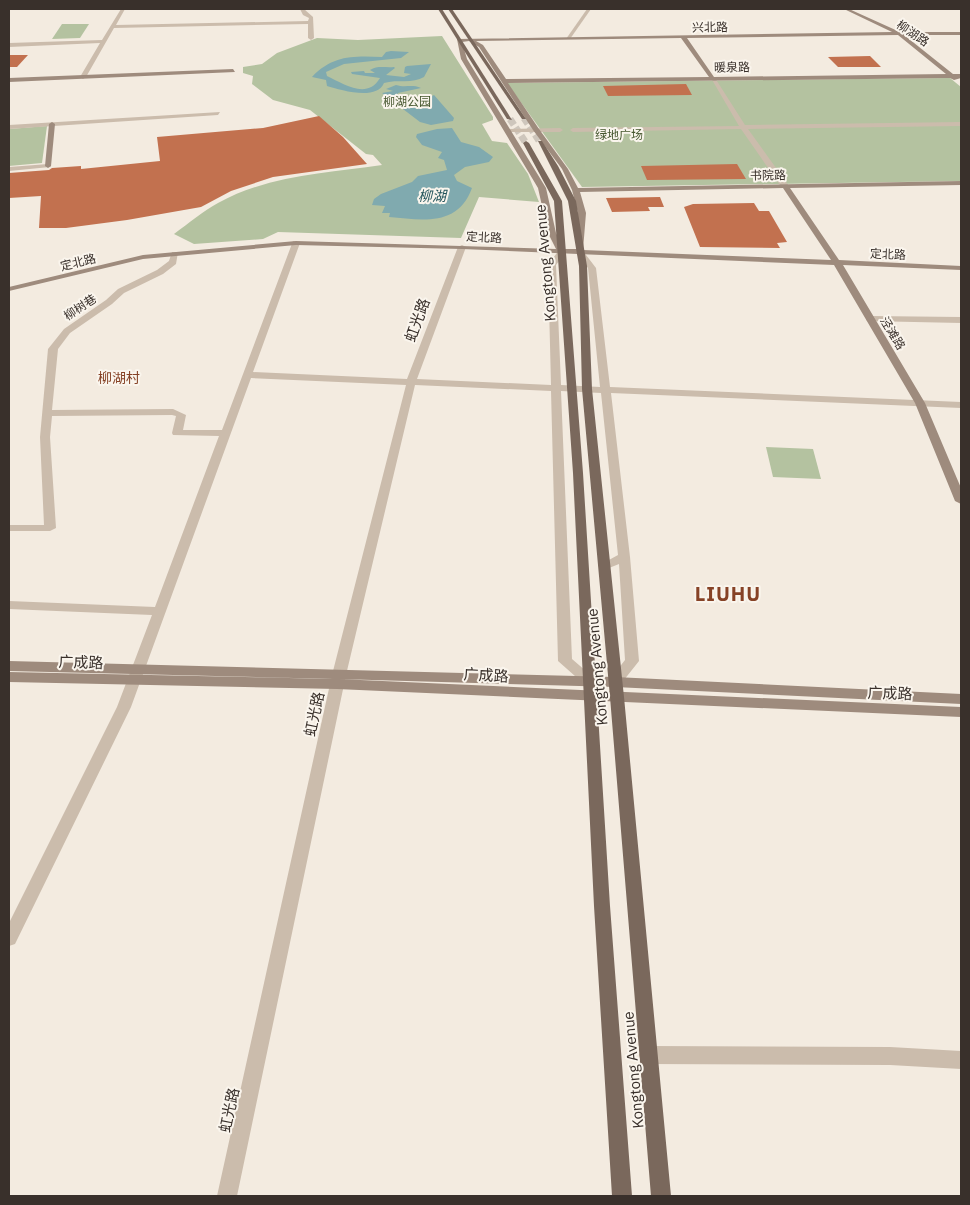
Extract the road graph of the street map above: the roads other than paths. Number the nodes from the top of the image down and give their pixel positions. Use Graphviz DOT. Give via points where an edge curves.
graph roads {
  1 [pos="123,9"];
  2 [pos="302,9"];
  3 [pos="440,9"];
  4 [pos="450,9"];
  5 [pos="589,9"];
  6 [pos="846,9"];
  7 [pos="855,9"];
  8 [pos="312,22"];
  9 [pos="113,27"];
  10 [pos="961,33"];
  11 [pos="899,34"];
  12 [pos="908,34"];
  13 [pos="683,37"];
  14 [pos="311,38"];
  15 [pos="568,38"];
  16 [pos="459,40"];
  17 [pos="470,40"];
  18 [pos="105,42"];
  19 [pos="9,45"];
  20 [pos="233,71"];
  21 [pos="951,76"];
  22 [pos="961,76"];
  23 [pos="83,77"];
  24 [pos="713,78"];
  25 [pos="9,80"];
  26 [pos="503,81"];
  27 [pos="961,84"];
  28 [pos="218,113"];
  29 [pos="524,118"];
  30 [pos="510,119"];
  31 [pos="52,124"];
  32 [pos="961,124"];
  33 [pos="9,127"];
  34 [pos="743,128"];
  35 [pos="560,130"];
  36 [pos="572,130"];
  37 [pos="507,131"];
  38 [pos="538,136"];
  39 [pos="526,143"];
  40 [pos="9,169"];
  41 [pos="961,184"];
  42 [pos="785,186"];
  43 [pos="576,190"];
  44 [pos="296,243"];
  45 [pos="462,247"];
  46 [pos="562,252"];
  47 [pos="580,253"];
  48 [pos="175,254"];
  49 [pos="837,263"];
  50 [pos="961,268"];
  51 [pos="9,289"];
  52 [pos="870,319"];
  53 [pos="961,320"];
  54 [pos="247,375"];
  55 [pos="411,382"];
  56 [pos="555,388"];
  57 [pos="572,389"];
  58 [pos="587,389"];
  59 [pos="607,390"];
  60 [pos="920,403"];
  61 [pos="961,405"];
  62 [pos="47,413"];
  63 [pos="226,432"];
  64 [pos="961,501"];
  65 [pos="9,528"];
  66 [pos="624,558"];
  67 [pos="604,566"];
  68 [pos="9,605"];
  69 [pos="159,611"];
  70 [pos="9,666"];
  71 [pos="135,675"];
  72 [pos="9,677"];
  73 [pos="338,679"];
  74 [pos="590,681"];
  75 [pos="615,682"];
  76 [pos="590,696"];
  77 [pos="617,697"];
  78 [pos="961,699"];
  79 [pos="961,712"];
  80 [pos="9,938"];
  81 [pos="648,1055"];
  82 [pos="961,1060"];
  83 [pos="227,1196"];
  84 [pos="622,1196"];
  85 [pos="661,1196"];
  1 -- 9 [label="street"];
  2 -- 8 [label="street"];
  3 -- 16 [label="main road"];
  4 -- 17 [label="main road"];
  5 -- 15 [label="street"];
  6 -- 11 [label="street, 柳湖路"];
  7 -- 12 [label="street, 柳湖路"];
  8 -- 9 [label="street"];
  8 -- 14 [label="street"];
  9 -- 18 [label="street"];
  10 -- 12 [label="street, 兴北路"];
  11 -- 12 [label="street, 兴北路"];
  11 -- 13 [label="street, 兴北路"];
  11 -- 21 [label="street, 柳湖路"];
  12 -- 22 [label="street, 柳湖路"];
  13 -- 15 [label="street, 兴北路"];
  13 -- 24 [label="street"];
  15 -- 17 [label="street, 兴北路"];
  16 -- 17 [label="street, 兴北路"];
  16 -- 30 [label="main road"];
  16 -- 37 [label="street" via="464,59"];
  17 -- 26 [label="street" via="481,46"];
  17 -- 29 [label="main road"];
  18 -- 19 [label="street"];
  18 -- 23 [label="street"];
  20 -- 23 [label="street"];
  21 -- 22 [label="street, 暖泉路"];
  21 -- 24 [label="street, 暖泉路"];
  21 -- 27 [label="street, 柳湖路"];
  23 -- 25 [label="street"];
  24 -- 26 [label="street, 暖泉路"];
  24 -- 34 [label="street"];
  26 -- 38 [label="street"];
  28 -- 31 [label="street"];
  31 -- 33 [label="street"];
  31 -- 40 [label="street" via="48,166"];
  32 -- 34 [label="street"];
  34 -- 36 [label="street"];
  34 -- 42 [label="street"];
  35 -- 38 [label="street"];
  37 -- 38 [label="street"];
  37 -- 46 [label="street" via="542,188 552,233"];
  38 -- 43 [label="street" via="565,168"];
  38 -- 47 [label="main road, Kongtong Avenue" via="572,201"];
  39 -- 46 [label="main road, Kongtong Avenue" via="558,201"];
  41 -- 42 [label="street, 书院路"];
  42 -- 43 [label="street, 书院路"];
  42 -- 49 [label="street, 泾滩路"];
  43 -- 47 [label="street" via="582,213"];
  44 -- 45 [label="street, 定北路"];
  44 -- 48 [label="street, 定北路"];
  44 -- 54 [label="street"];
  45 -- 46 [label="street, 定北路"];
  45 -- 55 [label="street, 虹光路"];
  46 -- 47 [label="street, 定北路"];
  46 -- 56 [label="street" via="552,265"];
  46 -- 57 [label="main road, Kongtong Avenue"];
  47 -- 49 [label="street, 定北路"];
  47 -- 58 [label="main road, Kongtong Avenue"];
  47 -- 59 [label="street" via="592,268"];
  48 -- 51 [label="street, 定北路" via="143,257"];
  48 -- 62 [label="street, 柳树巷" via="173,262 160,272 121,291 67,331 53,349"];
  49 -- 50 [label="street, 定北路"];
  49 -- 52 [label="street, 泾滩路"];
  52 -- 53 [label="street"];
  52 -- 60 [label="street, 泾滩路"];
  54 -- 55 [label="street"];
  54 -- 63 [label="street"];
  55 -- 56 [label="street"];
  55 -- 73 [label="street, 虹光路"];
  56 -- 57 [label="street"];
  56 -- 74 [label="street" via="565,661"];
  57 -- 58 [label="street"];
  57 -- 74 [label="main road, Kongtong Avenue"];
  58 -- 59 [label="street"];
  58 -- 67 [label="main road, Kongtong Avenue"];
  59 -- 60 [label="street"];
  59 -- 66 [label="street"];
  60 -- 61 [label="street"];
  60 -- 64 [label="street, 泾滩路"];
  62 -- 63 [label="street" via="173,412 181,415 176,433"];
  62 -- 65 [label="street, 柳树巷" via="45,437 50,528"];
  63 -- 69 [label="street"];
  66 -- 67 [label="street"];
  66 -- 75 [label="street" via="632,661"];
  67 -- 75 [label="main road, Kongtong Avenue"];
  68 -- 69 [label="street"];
  69 -- 71 [label="street"];
  70 -- 71 [label="street, 广成路"];
  71 -- 72 [label="street, 广成路"];
  71 -- 73 [label="street, 广成路"];
  71 -- 80 [label="street" via="124,707"];
  73 -- 74 [label="street, 广成路"];
  73 -- 76 [label="street, 广成路"];
  73 -- 83 [label="street, 虹光路"];
  74 -- 75 [label="street, 广成路"];
  74 -- 76 [label="main road, Kongtong Avenue"];
  75 -- 77 [label="main road, Kongtong Avenue"];
  75 -- 78 [label="street, 广成路"];
  76 -- 77 [label="street, 广成路"];
  76 -- 84 [label="main road, Kongtong Avenue"];
  77 -- 79 [label="street, 广成路"];
  77 -- 81 [label="main road, Kongtong Avenue"];
  81 -- 82 [label="street" via="890,1056"];
  81 -- 85 [label="main road, Kongtong Avenue"];
}
